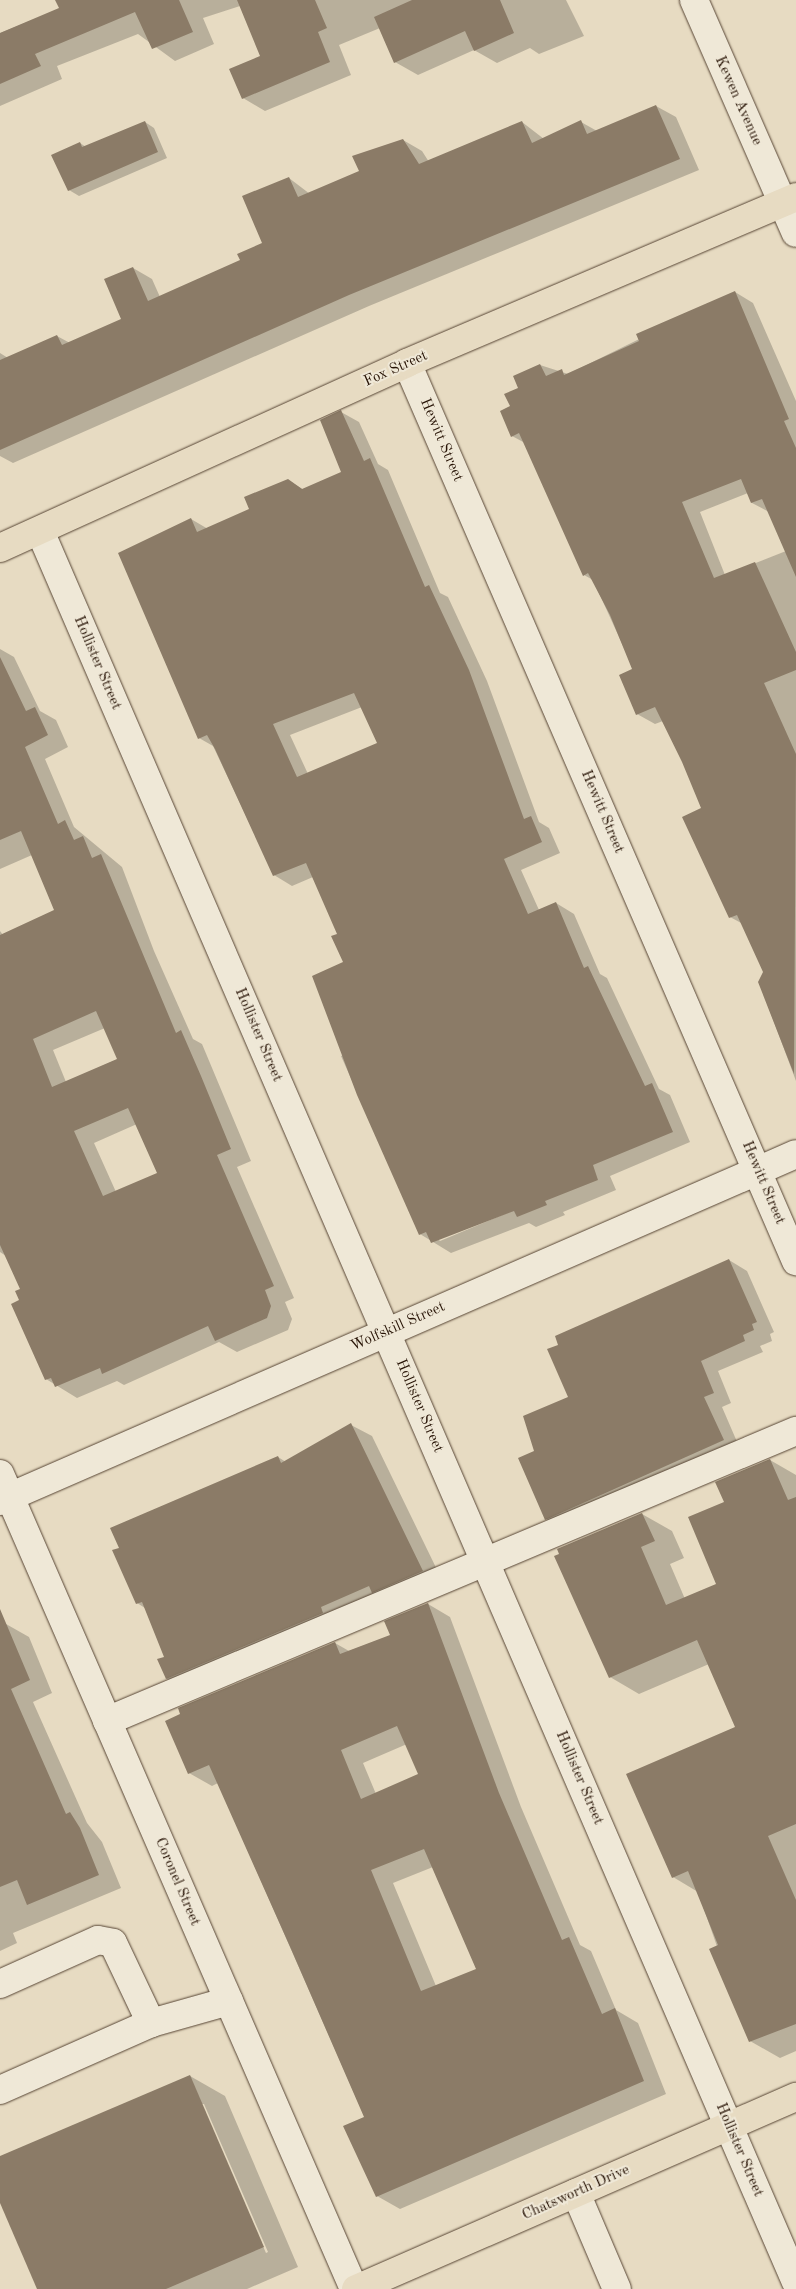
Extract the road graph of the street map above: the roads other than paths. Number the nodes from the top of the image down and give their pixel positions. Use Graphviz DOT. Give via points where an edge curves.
graph roads {
  1 [pos="694,0"];
  2 [pos="789,200"];
  3 [pos="796,233"];
  4 [pos="407,364"];
  5 [pos="40,531"];
  6 [pos="0,548"];
  7 [pos="796,1154"];
  8 [pos="758,1170"];
  9 [pos="796,1261"];
  10 [pos="388,1332"];
  11 [pos="796,1431"];
  12 [pos="3,1490"];
  13 [pos="486,1562"];
  14 [pos="107,1721"];
  15 [pos="0,1984"];
  16 [pos="229,2001"];
  17 [pos="151,2023"];
  18 [pos="0,2090"];
  19 [pos="796,2097"];
  20 [pos="729,2126"];
  21 [pos="576,2193"];
  22 [pos="796,2282"];
  23 [pos="355,2289"];
  24 [pos="617,2289"];
  1 -- 2 [label="street, Kewen Avenue"];
  2 -- 3 [label="street, Kewen Avenue"];
  2 -- 4 [label="main road, Fox Street"];
  4 -- 5 [label="main road, Fox Street"];
  4 -- 8 [label="street, Hewitt Street"];
  5 -- 6 [label="main road, Fox Street"];
  5 -- 10 [label="street, Hollister Street"];
  7 -- 8 [label="street, Wolfskill Street"];
  8 -- 9 [label="street, Hewitt Street"];
  8 -- 10 [label="street, Wolfskill Street"];
  10 -- 12 [label="street, Wolfskill Street"];
  10 -- 13 [label="street, Hollister Street"];
  11 -- 13 [label="street"];
  12 -- 14 [label="street, Coronel Street"];
  13 -- 14 [label="street"];
  13 -- 20 [label="street, Hollister Street"];
  14 -- 16 [label="street, Coronel Street"];
  15 -- 17 [label="street" via="98,1940 113,1943"];
  16 -- 17 [label="street"];
  16 -- 23 [label="street, Coronel Street"];
  17 -- 18 [label="street"];
  19 -- 20 [label="main road, Chatsworth Drive"];
  20 -- 21 [label="main road, Chatsworth Drive"];
  20 -- 22 [label="street, Hollister Street"];
  21 -- 23 [label="main road, Chatsworth Drive"];
  21 -- 24 [label="street"];
}
